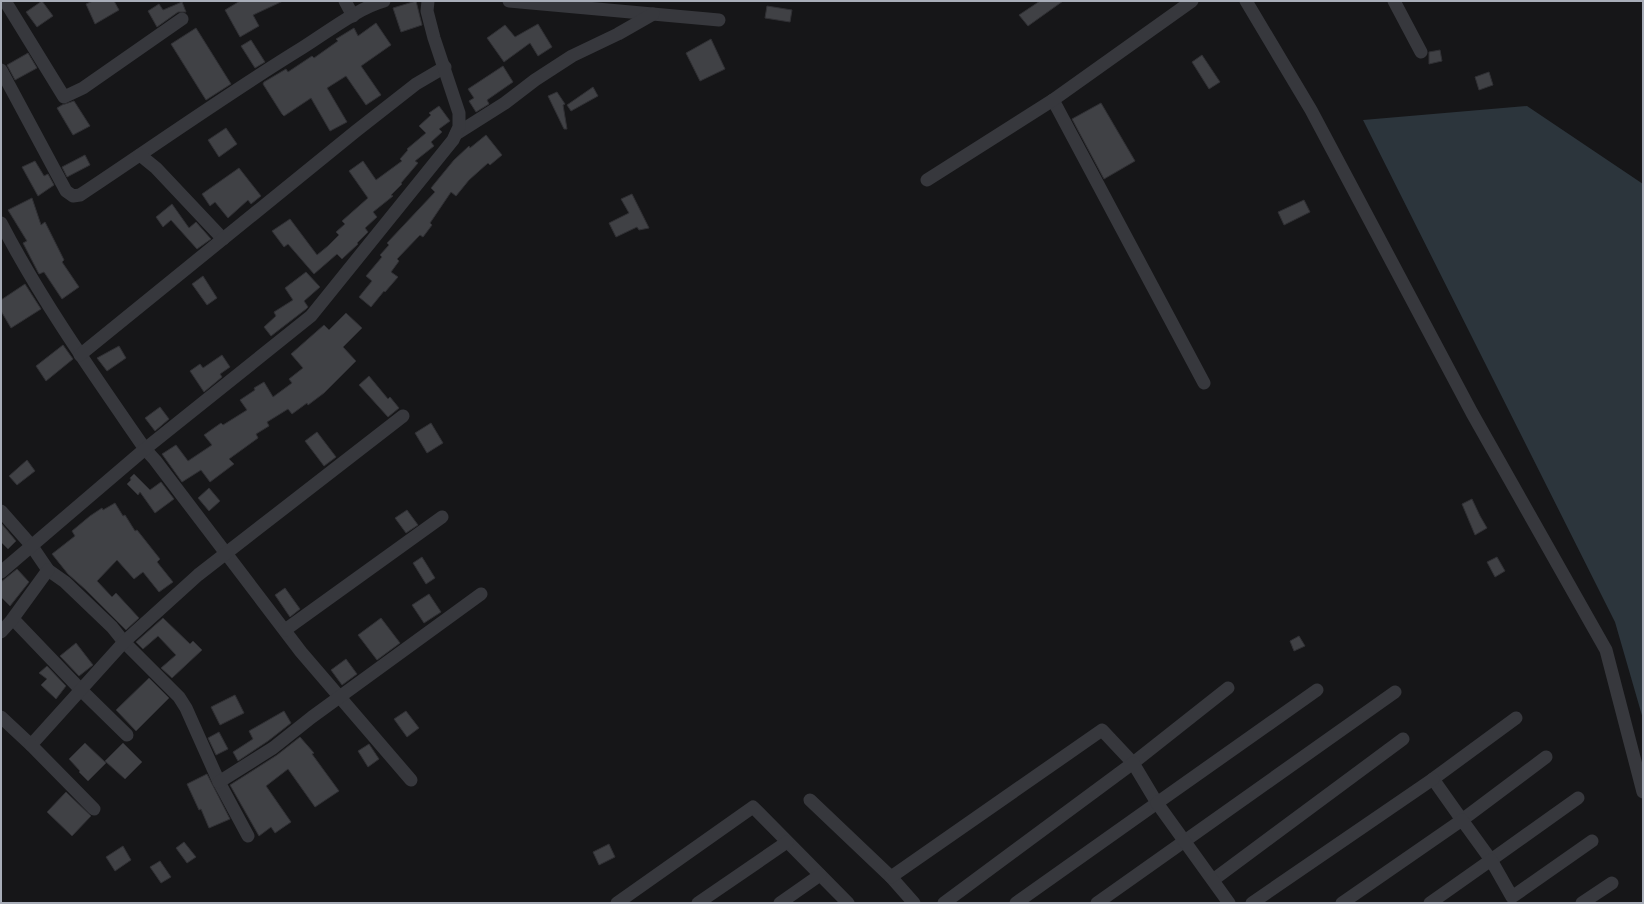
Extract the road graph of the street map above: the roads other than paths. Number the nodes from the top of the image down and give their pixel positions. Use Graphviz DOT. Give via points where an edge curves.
graph roads {
  1 [pos="5,1"];
  2 [pos="345,1"];
  3 [pos="384,1"];
  4 [pos="428,1"];
  5 [pos="509,1"];
  6 [pos="1192,1"];
  7 [pos="1246,1"];
  8 [pos="1394,1"];
  9 [pos="653,14"];
  10 [pos="353,16"];
  11 [pos="182,19"];
  12 [pos="719,20"];
  13 [pos="1421,52"];
  14 [pos="445,67"];
  15 [pos="1,70"];
  16 [pos="1053,100"];
  17 [pos="456,134"];
  18 [pos="140,155"];
  19 [pos="927,180"];
  20 [pos="1,223"];
  21 [pos="223,240"];
  22 [pos="80,355"];
  23 [pos="1204,383"];
  24 [pos="403,416"];
  25 [pos="145,449"];
  26 [pos="1,511"];
  27 [pos="442,517"];
  28 [pos="32,545"];
  29 [pos="226,553"];
  30 [pos="48,570"];
  31 [pos="1,572"];
  32 [pos="481,594"];
  33 [pos="13,619"];
  34 [pos="285,630"];
  35 [pos="1,632"];
  36 [pos="124,642"];
  37 [pos="1228,688"];
  38 [pos="81,690"];
  39 [pos="1317,690"];
  40 [pos="1395,692"];
  41 [pos="340,697"];
  42 [pos="1,717"];
  43 [pos="1516,718"];
  44 [pos="127,735"];
  45 [pos="1403,739"];
  46 [pos="32,745"];
  47 [pos="1546,757"];
  48 [pos="1133,763"];
  49 [pos="1433,779"];
  50 [pos="411,780"];
  51 [pos="219,782"];
  52 [pos="1643,792"];
  53 [pos="1578,798"];
  54 [pos="810,800"];
  55 [pos="1157,803"];
  56 [pos="94,810"];
  57 [pos="1462,820"];
  58 [pos="248,836"];
  59 [pos="1185,841"];
  60 [pos="1592,841"];
  61 [pos="787,842"];
  62 [pos="1491,860"];
  63 [pos="820,875"];
  64 [pos="891,877"];
  65 [pos="1213,880"];
  66 [pos="1612,883"];
  67 [pos="1511,901"];
  68 [pos="616,903"];
  69 [pos="698,903"];
  70 [pos="780,903"];
  71 [pos="848,903"];
  72 [pos="914,903"];
  73 [pos="944,903"];
  74 [pos="1016,903"];
  75 [pos="1098,903"];
  76 [pos="1229,903"];
  77 [pos="1252,903"];
  78 [pos="1342,903"];
  79 [pos="1430,903"];
  80 [pos="1582,903"];
  1 -- 11 [label="street" via="64,97 83,88"];
  2 -- 10 [label="street"];
  3 -- 10 [label="street"];
  4 -- 14 [label="street" via="427,11"];
  5 -- 9 [label="street"];
  6 -- 16 [label="street"];
  7 -- 52 [label="street" via="1311,110 1472,413 1606,650"];
  8 -- 13 [label="street"];
  9 -- 12 [label="street"];
  9 -- 17 [label="street" via="572,56"];
  10 -- 18 [label="street" via="253,78"];
  14 -- 17 [label="street" via="459,112 460,120"];
  14 -- 21 [label="street" via="416,84"];
  15 -- 18 [label="street" via="69,194 80,195"];
  16 -- 19 [label="street"];
  16 -- 23 [label="street"];
  17 -- 25 [label="street" via="311,316"];
  18 -- 21 [label="street" via="156,168"];
  20 -- 22 [label="street" via="16,252"];
  21 -- 22 [label="street"];
  22 -- 25 [label="street"];
  24 -- 29 [label="street"];
  25 -- 28 [label="street"];
  25 -- 29 [label="street"];
  26 -- 28 [label="street"];
  27 -- 34 [label="street"];
  28 -- 30 [label="street"];
  28 -- 31 [label="street"];
  29 -- 34 [label="street"];
  29 -- 36 [label="street"];
  30 -- 33 [label="street"];
  30 -- 36 [label="street" via="65,582"];
  32 -- 41 [label="street"];
  33 -- 35 [label="street"];
  33 -- 38 [label="street"];
  34 -- 41 [label="street"];
  36 -- 38 [label="street"];
  36 -- 51 [label="street" via="186,708"];
  37 -- 48 [label="street"];
  38 -- 44 [label="street"];
  38 -- 46 [label="street"];
  39 -- 55 [label="street"];
  40 -- 59 [label="street"];
  41 -- 50 [label="street"];
  41 -- 51 [label="street" via="274,748"];
  42 -- 46 [label="street"];
  43 -- 49 [label="street"];
  45 -- 65 [label="street"];
  46 -- 56 [label="street"];
  47 -- 57 [label="street"];
  48 -- 55 [label="street"];
  48 -- 64 [label="street" via="1102,730"];
  48 -- 73 [label="street"];
  49 -- 57 [label="street"];
  49 -- 77 [label="street"];
  51 -- 58 [label="street"];
  53 -- 62 [label="street"];
  54 -- 64 [label="street"];
  55 -- 59 [label="street"];
  55 -- 74 [label="street"];
  57 -- 62 [label="street"];
  57 -- 78 [label="street"];
  59 -- 65 [label="street"];
  59 -- 75 [label="street"];
  60 -- 67 [label="street"];
  61 -- 63 [label="street"];
  61 -- 68 [label="street" via="753,807"];
  61 -- 69 [label="street"];
  62 -- 67 [label="street"];
  62 -- 79 [label="street"];
  63 -- 70 [label="street"];
  63 -- 71 [label="street"];
  64 -- 72 [label="street"];
  65 -- 76 [label="street"];
  66 -- 80 [label="street"];
}
